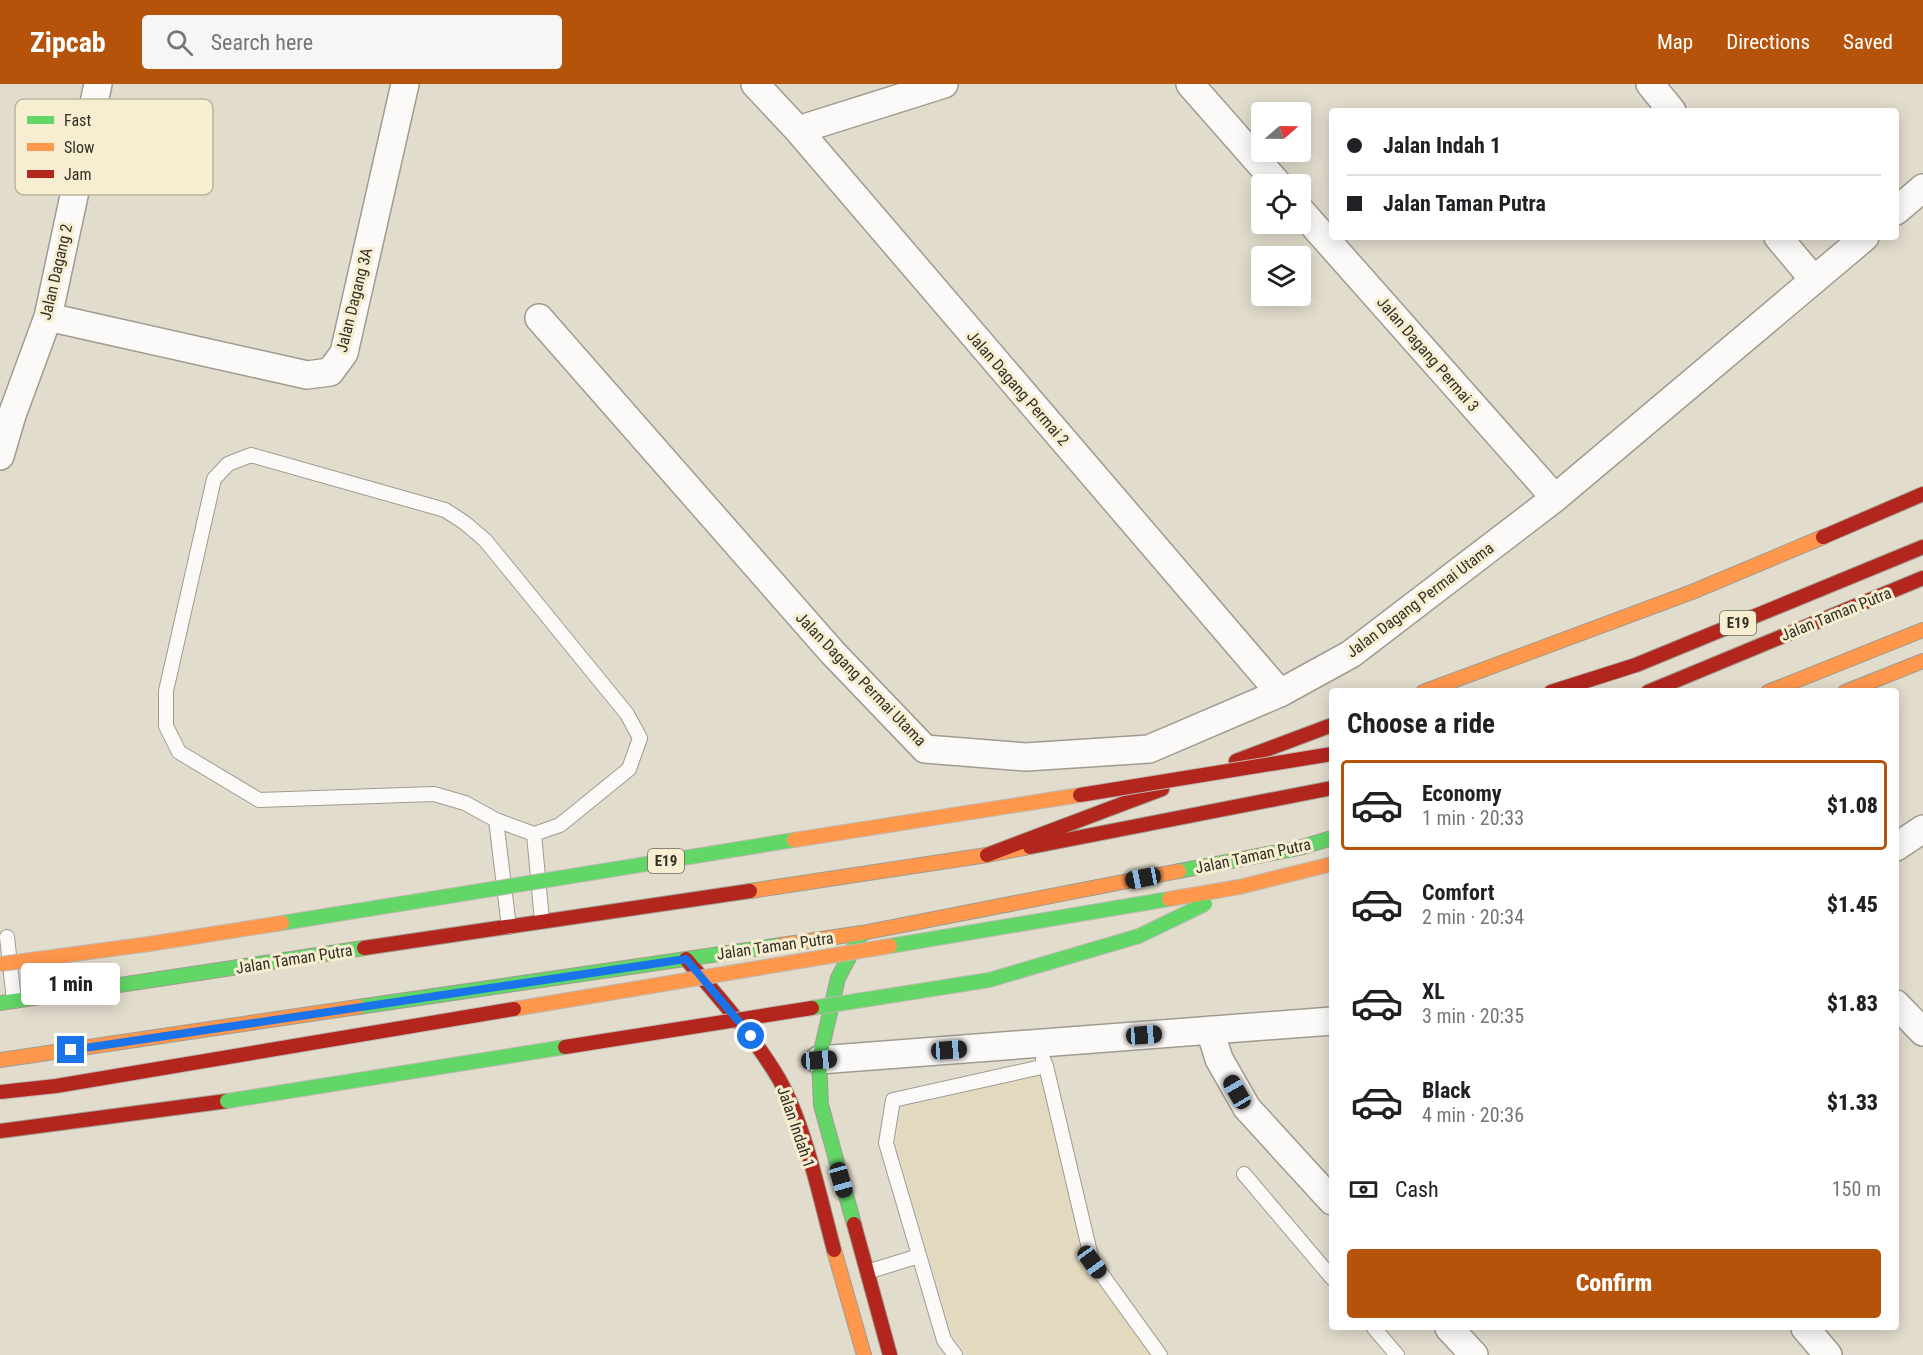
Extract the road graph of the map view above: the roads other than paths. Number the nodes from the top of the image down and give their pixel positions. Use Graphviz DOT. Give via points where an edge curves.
graph roads {
  1 [pos="98,84"];
  2 [pos="405,84"];
  3 [pos="754,84"];
  4 [pos="944,84"];
  5 [pos="1190,84"];
  6 [pos="1650,84"];
  7 [pos="95,99"];
  8 [pos="1670,108"];
  9 [pos="798,130"];
  10 [pos="1269,174"];
  11 [pos="1923,188"];
  12 [pos="74,195"];
  13 [pos="1899,208"];
  14 [pos="1311,222"];
  15 [pos="1781,240"];
  16 [pos="1861,240"];
  17 [pos="1814,280"];
  18 [pos="48,317"];
  19 [pos="539,318"];
  20 [pos="6,413"];
  21 [pos="0,456"];
  22 [pos="1923,494"];
  23 [pos="1555,498"];
  24 [pos="1923,547"];
  25 [pos="1923,578"];
  26 [pos="1923,630"];
  27 [pos="1923,661"];
  28 [pos="1434,688"];
  29 [pos="1564,688"];
  30 [pos="1658,688"];
  31 [pos="1778,688"];
  32 [pos="1855,688"];
  33 [pos="1280,693"];
  34 [pos="1329,727"];
  35 [pos="1329,754"];
  36 [pos="1329,789"];
  37 [pos="496,820"];
  38 [pos="1923,830"];
  39 [pos="534,834"];
  40 [pos="1329,839"];
  41 [pos="1899,844"];
  42 [pos="987,855"];
  43 [pos="1329,865"];
  44 [pos="1239,887"];
  45 [pos="542,922"];
  46 [pos="509,927"];
  47 [pos="862,933"];
  48 [pos="7,938"];
  49 [pos="686,959"];
  50 [pos="0,964"];
  51 [pos="7,1002"];
  52 [pos="1899,1007"];
  53 [pos="1329,1021"];
  54 [pos="1210,1030"];
  55 [pos="1923,1032"];
  56 [pos="1041,1055"];
  57 [pos="0,1060"];
  58 [pos="819,1060"];
  59 [pos="0,1092"];
  60 [pos="0,1131"];
  61 [pos="1244,1174"];
  62 [pos="1329,1198"];
  63 [pos="919,1256"];
  64 [pos="867,1272"];
  65 [pos="1329,1274"];
  66 [pos="1376,1330"];
  67 [pos="1451,1330"];
  68 [pos="1807,1330"];
  69 [pos="864,1355"];
  70 [pos="890,1355"];
  71 [pos="955,1355"];
  72 [pos="1160,1355"];
  73 [pos="1397,1355"];
  74 [pos="1474,1355"];
  75 [pos="1828,1355"];
  1 -- 7 [label="street, Jalan Dagang 2"];
  2 -- 18 [label="street, Jalan Dagang 3A" via="344,353 330,372 307,375"];
  3 -- 9 [label="street, Jalan Dagang Permai 2"];
  4 -- 9 [label="street"];
  5 -- 10 [label="street"];
  6 -- 8 [label="street"];
  9 -- 33 [label="street, Jalan Dagang Permai 2"];
  11 -- 13 [label="street"];
  12 -- 18 [label="street, Jalan Dagang 2"];
  14 -- 23 [label="street, Jalan Dagang Permai 3"];
  15 -- 17 [label="street"];
  16 -- 17 [label="street, Jalan Dagang Permai Utama"];
  17 -- 23 [label="street, Jalan Dagang Permai Utama"];
  18 -- 20 [label="street, Jalan Dagang 2"];
  19 -- 33 [label="street, Jalan Dagang Permai Utama" via="832,652 925,749 1026,757 1149,748"];
  20 -- 21 [label="street, Jalan Dagang 2"];
  22 -- 28 [label="main road" via="1692,592"];
  23 -- 33 [label="street, Jalan Dagang Permai Utama" via="1351,654"];
  24 -- 29 [label="main road, E19" via="1636,665"];
  25 -- 30 [label="main road, Jalan Taman Putra"];
  26 -- 31 [label="main road"];
  27 -- 32 [label="main road"];
  34 -- 42 [label="main road"];
  35 -- 50 [label="main road, E19, bridge" via="149,944"];
  36 -- 42 [label="main road, Jalan Taman Putra"];
  37 -- 39 [label="lane"];
  37 -- 39 [label="lane" via="465,803 434,794 259,800 179,752 166,726 166,691 214,479 228,464 251,455 445,510 485,540 627,714 640,738 628,769 560,825"];
  37 -- 46 [label="lane"];
  38 -- 41 [label="street"];
  39 -- 45 [label="lane"];
  40 -- 47 [label="main road, Jalan Taman Putra"];
  42 -- 45 [label="main road, Jalan Taman Putra"];
  43 -- 44 [label="main road, bridge"];
  44 -- 59 [label="main road, bridge" via="68,1084"];
  44 -- 60 [label="main road, bridge" via="1139,936 989,980 227,1101"];
  45 -- 46 [label="main road, Jalan Taman Putra"];
  46 -- 51 [label="main road, Jalan Taman Putra"];
  47 -- 49 [label="main road, Jalan Taman Putra"];
  47 -- 58 [label="main road, Jalan Indah 1" via="838,978"];
  48 -- 51 [label="lane"];
  49 -- 57 [label="main road, Jalan Taman Putra"];
  49 -- 69 [label="main road, Jalan Indah 1" via="751,1036 780,1081 800,1129"];
  52 -- 55 [label="street"];
  53 -- 54 [label="street"];
  54 -- 56 [label="street"];
  54 -- 62 [label="street" via="1218,1059 1247,1108"];
  56 -- 58 [label="street"];
  56 -- 63 [label="lane" via="893,1100 886,1143"];
  56 -- 72 [label="lane" via="1092,1262"];
  58 -- 64 [label="main road, Jalan Indah 1" via="821,1105"];
  61 -- 65 [label="lane"];
  63 -- 64 [label="lane"];
  63 -- 71 [label="lane" via="944,1340"];
  64 -- 70 [label="main road, Jalan Indah 1"];
  66 -- 73 [label="lane"];
  67 -- 74 [label="street"];
  68 -- 75 [label="street"];
}
